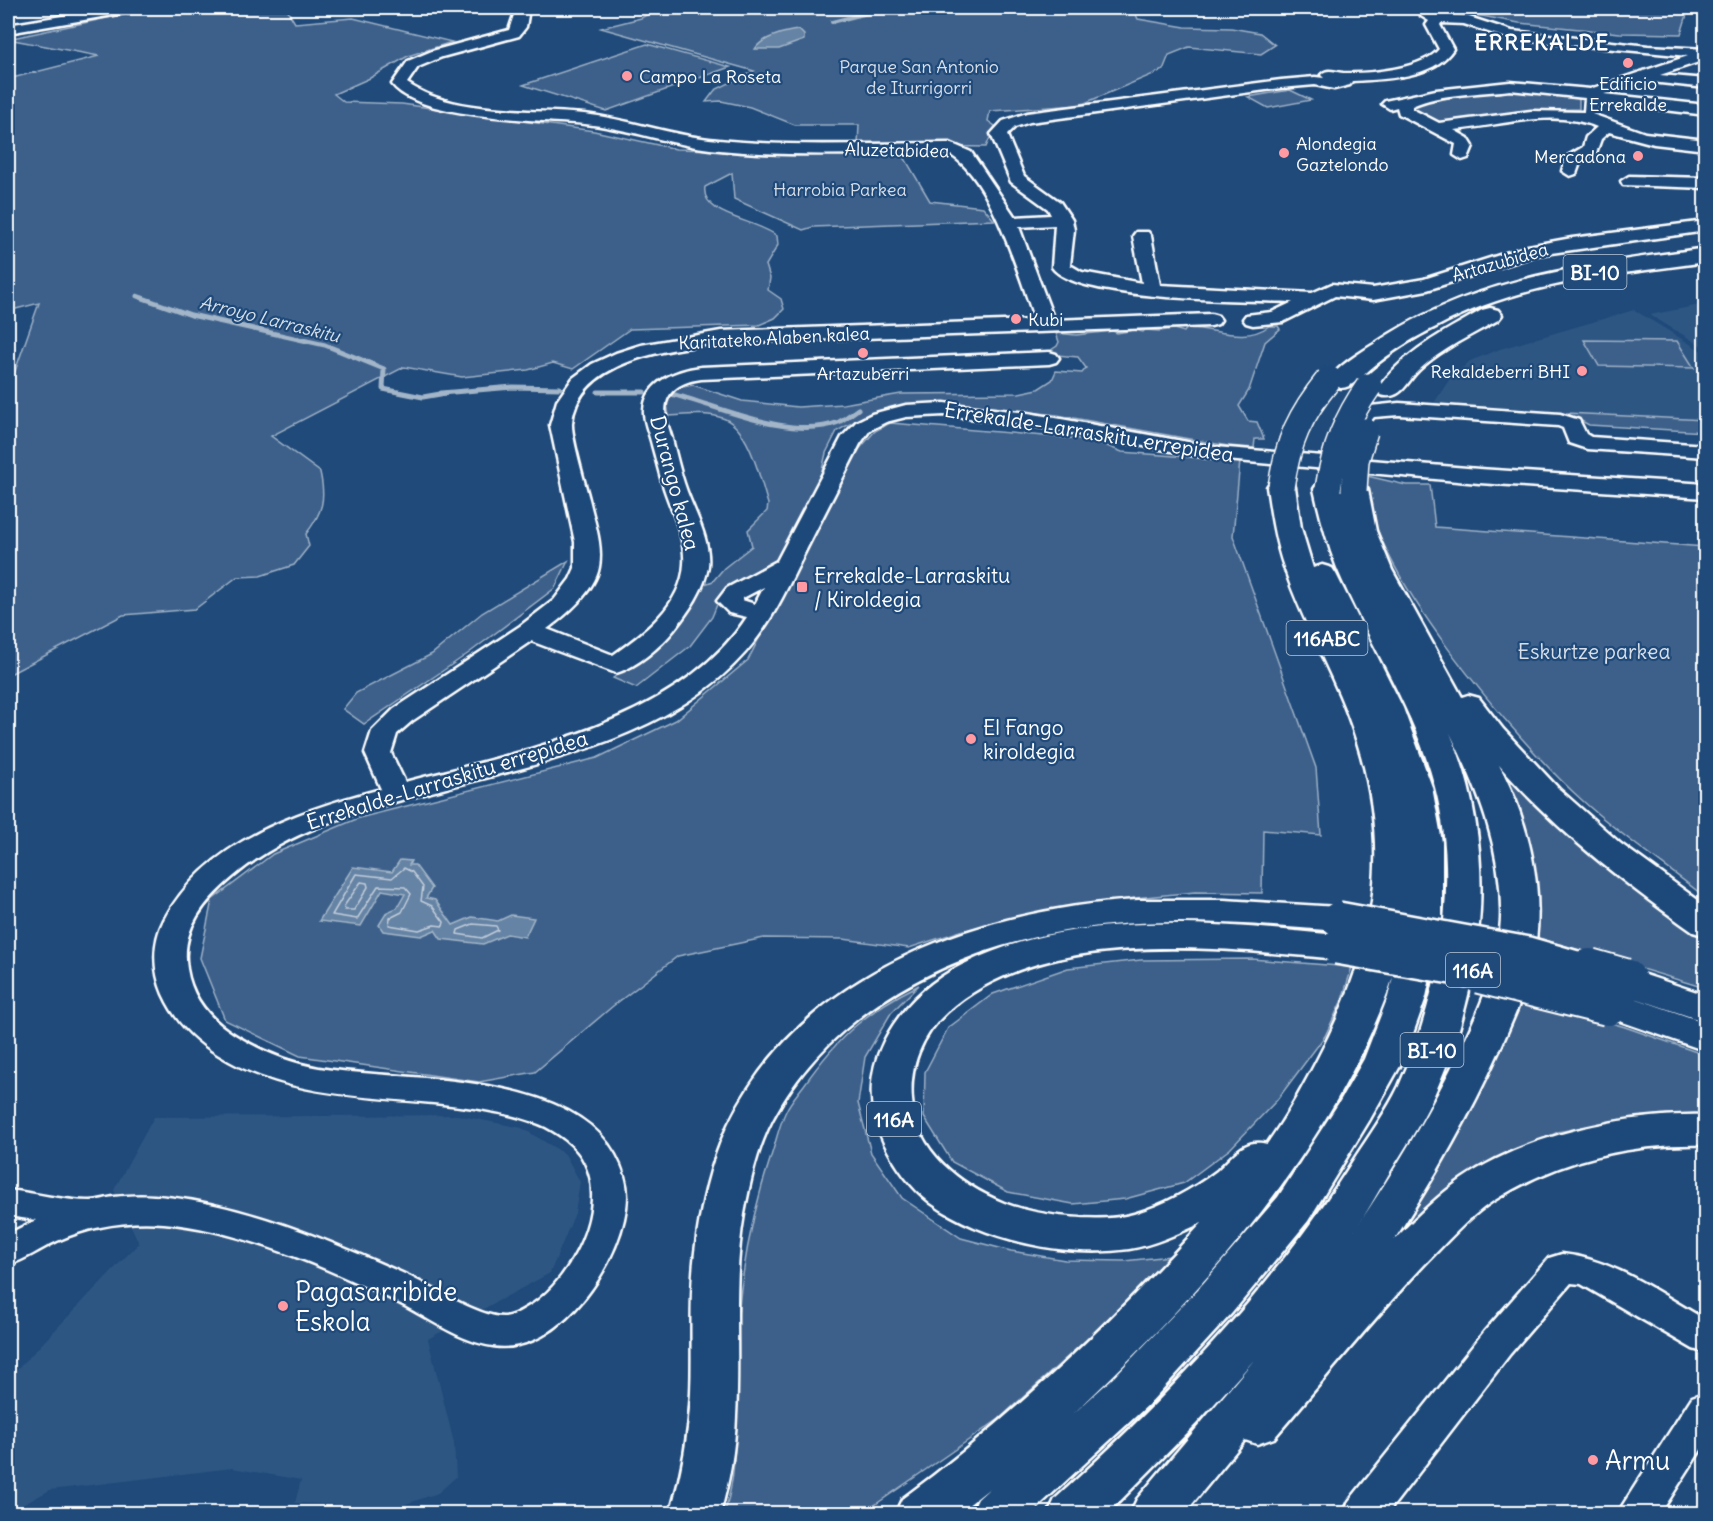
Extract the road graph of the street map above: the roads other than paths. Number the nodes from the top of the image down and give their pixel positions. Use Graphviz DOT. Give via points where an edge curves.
graph roads {
  1 [pos="130,8"];
  2 [pos="515,8"];
  3 [pos="1430,13"];
  4 [pos="8,29"];
  5 [pos="1706,42"];
  6 [pos="1682,52"];
  7 [pos="1706,54"];
  8 [pos="1638,77"];
  9 [pos="1706,84"];
  10 [pos="1593,96"];
  11 [pos="1419,98"];
  12 [pos="1390,104"];
  13 [pos="1706,110"];
  14 [pos="553,113"];
  15 [pos="606,114"];
  16 [pos="1589,117"];
  17 [pos="1607,126"];
  18 [pos="1441,127"];
  19 [pos="1706,145"];
  20 [pos="1462,155"];
  21 [pos="1570,171"];
  22 [pos="1629,181"];
  23 [pos="1706,183"];
  24 [pos="1063,219"];
  25 [pos="1009,222"];
  26 [pos="1706,226"];
  27 [pos="1142,236"];
  28 [pos="1706,255"];
  29 [pos="1706,269"];
  30 [pos="1157,290"];
  31 [pos="1314,299"];
  32 [pos="1488,306"];
  33 [pos="1046,325"];
  34 [pos="1048,358"];
  35 [pos="1706,451"];
  36 [pos="1323,483"];
  37 [pos="1706,492"];
  38 [pos="787,565"];
  39 [pos="762,613"];
  40 [pos="1401,618"];
  41 [pos="529,631"];
  42 [pos="397,792"];
  43 [pos="1706,924"];
  44 [pos="1337,933"];
  45 [pos="1616,992"];
  46 [pos="1706,1009"];
  47 [pos="1706,1038"];
  48 [pos="1332,1071"];
  49 [pos="1706,1130"];
  50 [pos="8,1204"];
  51 [pos="91,1214"];
  52 [pos="19,1242"];
  53 [pos="1706,1338"];
  54 [pos="1706,1408"];
  55 [pos="695,1514"];
  56 [pos="919,1514"];
  57 [pos="995,1514"];
  58 [pos="1072,1514"];
  59 [pos="1154,1514"];
  60 [pos="1161,1514"];
  61 [pos="1362,1514"];
  62 [pos="1637,1514"];
  1 -- 4 [label="street"];
  2 -- 14 [label="street, Aluzetabidea" via="521,13 514,33 413,64 399,84 406,92 495,113"];
  3 -- 6 [label="street" via="1456,17 1510,35"];
  3 -- 24 [label="street" via="1446,49 1435,61 1408,70 1344,78 1345,82 1339,84 1315,81 1127,103 1009,124 999,134 1017,178 1054,206"];
  5 -- 6 [label="street"];
  6 -- 7 [label="street"];
  6 -- 8 [label="street"];
  8 -- 9 [label="street"];
  8 -- 10 [label="street"];
  10 -- 11 [label="street" via="1510,86"];
  10 -- 13 [label="street"];
  10 -- 16 [label="street"];
  11 -- 12 [label="street"];
  11 -- 20 [label="street" via="1405,104 1404,111 1462,141 1466,146"];
  14 -- 15 [label="street" via="564,108"];
  14 -- 25 [label="street, Aluzetabidea" via="677,140 731,146 950,148 965,154"];
  16 -- 17 [label="street"];
  16 -- 18 [label="street" via="1529,115"];
  17 -- 19 [label="street" via="1662,141"];
  17 -- 21 [label="street" via="1594,137 1590,150 1574,158"];
  22 -- 23 [label="street"];
  24 -- 25 [label="street"];
  24 -- 30 [label="street" via="1061,267 1082,279 1090,298 1152,301 1160,296"];
  25 -- 33 [label="street, Aluzetabidea"];
  26 -- 31 [label="street, Artazubidea" via="1543,249 1426,284 1372,294 1332,290"];
  27 -- 30 [label="street"];
  28 -- 32 [label="highway, BI-10" via="1557,278"];
  29 -- 32 [label="highway, BI-10"];
  30 -- 31 [label="street"];
  31 -- 33 [label="street, Karitateko Alaben kalea" via="1276,318 1241,325 1216,324 1211,320"];
  32 -- 36 [label="highway, bridge" via="1379,388 1353,469"];
  32 -- 36 [label="highway, BI-10" via="1427,322 1335,380 1305,445"];
  33 -- 41 [label="street, Karitateko Alaben kalea" via="721,337 648,350 621,358 590,375 576,387 565,405 561,424 587,542 587,568 569,598"];
  34 -- 41 [label="street, Durango kalea" via="680,377 660,392 654,412 695,544 696,567 676,611 656,636 616,665"];
  35 -- 36 [label="street" via="1587,443 1577,438 1572,424 1560,420 1399,409 1368,411"];
  36 -- 37 [label="street, Errekalde-Larraskitu errepidea" via="1479,476"];
  36 -- 38 [label="street, Errekalde-Larraskitu errepidea" via="1215,453 974,411 906,411 879,418 858,431"];
  36 -- 40 [label="highway" via="1356,511 1371,558"];
  36 -- 48 [label="highway, 116ABC" via="1285,522 1297,567 1358,706 1385,785 1393,835 1387,933 1358,1019"];
  36 -- 57 [label="highway, BI-10" via="1302,520 1312,551 1387,708 1415,787 1425,842 1424,921 1407,997 1384,1059 1293,1209 1131,1391"];
  36 -- 58 [label="highway, BI-10" via="1347,559 1422,709 1453,790 1462,852 1462,923 1447,1008 1423,1078 1341,1218 1260,1321 1172,1418"];
  38 -- 39 [label="street, Errekalde-Larraskitu errepidea"];
  38 -- 39 [label="street" via="735,593 729,601 738,608"];
  39 -- 42 [label="street, Errekalde-Larraskitu errepidea" via="735,650 704,678 638,717 563,747"];
  40 -- 43 [label="highway" via="1479,721 1546,795 1615,856"];
  40 -- 59 [label="highway" via="1492,785 1513,849 1519,881 1514,966 1461,1091 1400,1199 1332,1296"];
  41 -- 42 [label="street, Karitateko Alaben kalea" via="385,731 378,753"];
  42 -- 51 [label="street, Errekalde-Larraskitu errepidea" via="328,812 267,840 233,861 205,885 182,916 169,944 171,973 185,1011 235,1052 294,1074 328,1081 474,1095 540,1110 575,1128 603,1161 609,1203 591,1258 564,1300 527,1327 501,1332 477,1327 434,1303 341,1262 249,1228 195,1215 132,1208"];
  44 -- 45 [label="highway, 116A, bridge" via="1480,971"];
  44 -- 48 [label="highway, 116A" via="1256,939 1162,936 1076,944 985,970 948,990 923,1013 902,1041 890,1078 892,1115 908,1152 928,1176 982,1212 1020,1225 1062,1232 1129,1232 1208,1201 1238,1178"];
  44 -- 55 [label="highway" via="1252,913 1165,911 1109,913 1011,929 969,942 906,970 852,1005 807,1042 755,1113 729,1184 719,1232 714,1288 710,1450"];
  45 -- 46 [label="highway"];
  45 -- 47 [label="highway, 116A"];
  48 -- 56 [label="highway" via="1271,1170 1172,1285 1097,1363"];
  49 -- 60 [label="highway" via="1671,1129 1606,1138 1543,1155 1477,1190 1437,1224 1387,1276 1252,1429"];
  50 -- 51 [label="street"];
  50 -- 52 [label="street" via="34,1224"];
  51 -- 52 [label="street, Errekalde-Larraskitu errepidea"];
  53 -- 61 [label="street" via="1594,1274 1562,1268 1497,1343"];
  54 -- 62 [label="street"];
}
